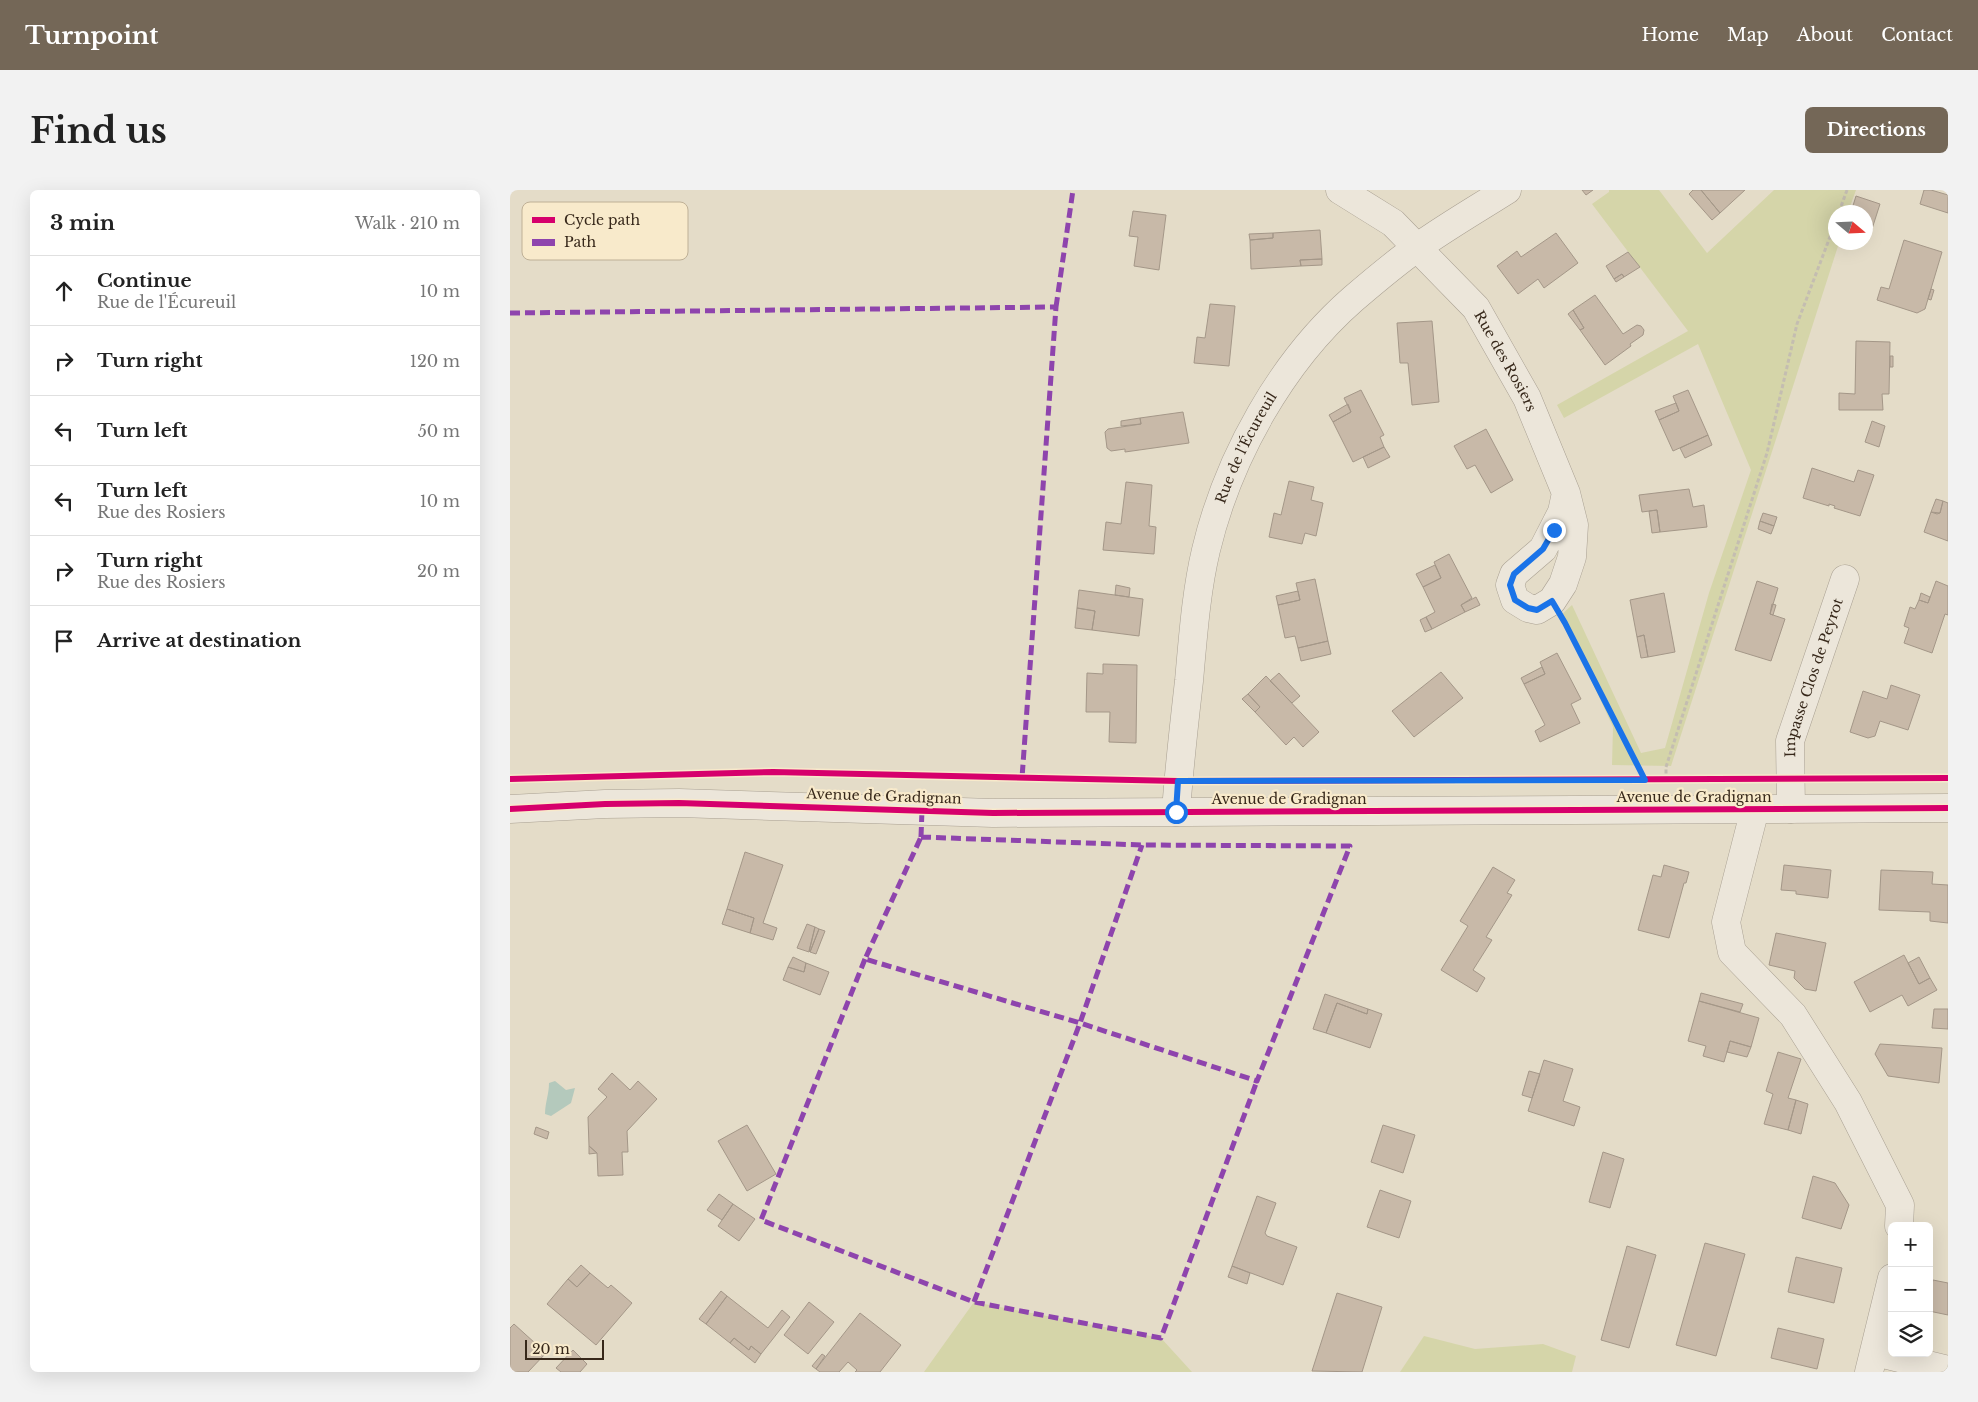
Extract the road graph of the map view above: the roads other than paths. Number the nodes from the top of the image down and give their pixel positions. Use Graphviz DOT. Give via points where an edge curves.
graph roads {
  1 [pos="1340,190"];
  2 [pos="1507,190"];
  3 [pos="1417,247"];
  4 [pos="1566,493"];
  5 [pos="1846,578"];
  6 [pos="1948,808"];
  7 [pos="510,809"];
  8 [pos="1755,809"];
  9 [pos="1791,809"];
  10 [pos="1176,812"];
  11 [pos="1900,1222"];
  12 [pos="1888,1295"];
  13 [pos="1872,1362"];
  14 [pos="1948,1370"];
  1 -- 3 [label="street, Rue des Rosiers" via="1393,224"];
  2 -- 3 [label="street, Rue de l'Écureuil"];
  3 -- 4 [label="street, Rue des Rosiers" via="1476,308 1527,398"];
  3 -- 10 [label="street, Rue de l'Écureuil" via="1352,300 1317,336 1285,376 1255,423 1234,468 1218,508 1198,592"];
  4 -- 4 [label="street, Rue des Rosiers" via="1574,524 1572,557 1563,584 1552,601 1537,610 1528,608 1515,600 1510,585 1514,574 1543,549 1562,512"];
  5 -- 9 [label="street, Impasse Clos de Peyrot" via="1790,741"];
  6 -- 9 [label="street, Avenue de Gradignan"];
  7 -- 10 [label="street, Avenue de Gradignan" via="679,803 993,813"];
  8 -- 9 [label="street, Avenue de Gradignan"];
  8 -- 10 [label="street, Avenue de Gradignan"];
  8 -- 11 [label="street" via="1726,922 1732,952 1793,1015 1848,1102 1900,1205"];
  12 -- 13 [label="street"];
  13 -- 14 [label="street"];
}
